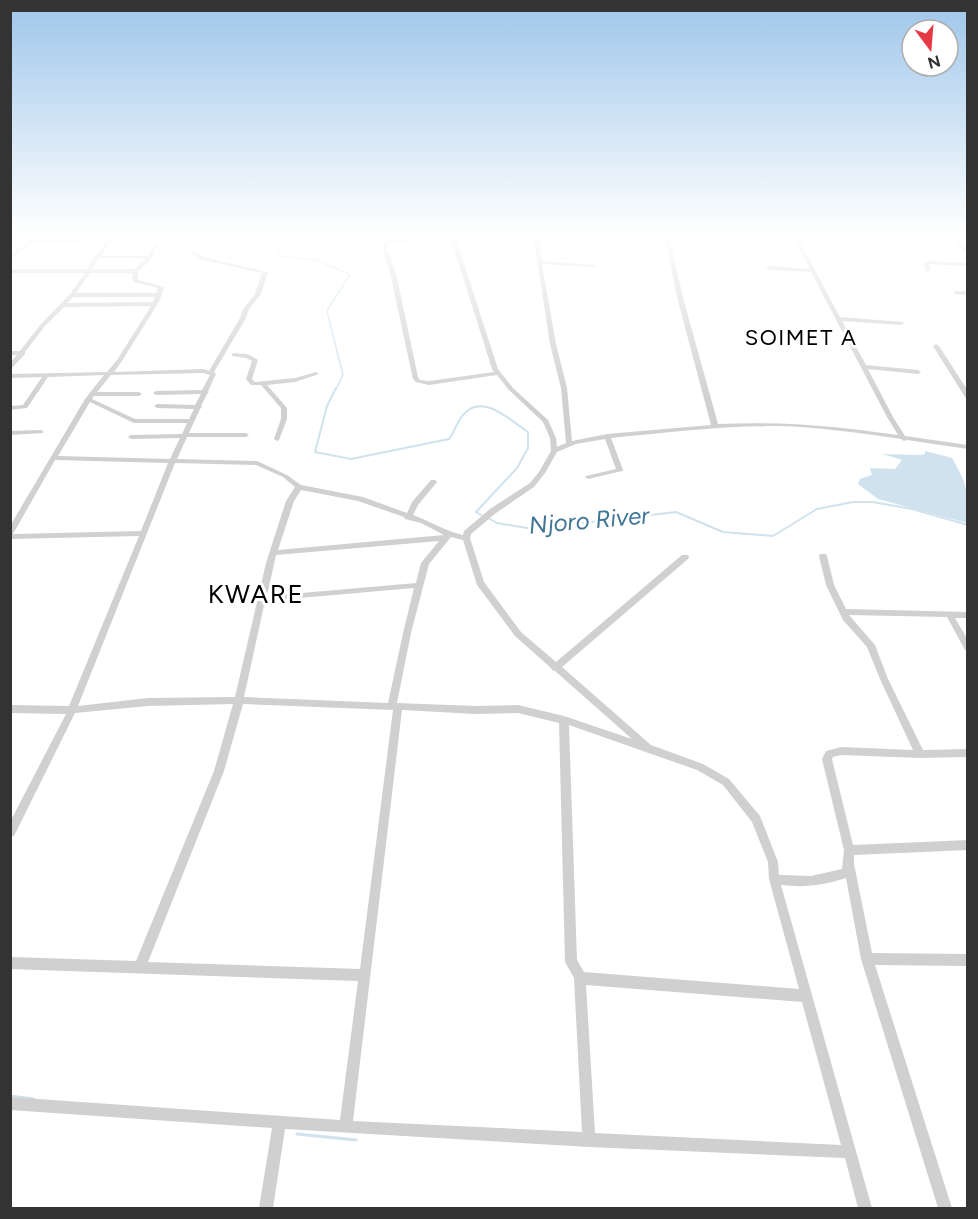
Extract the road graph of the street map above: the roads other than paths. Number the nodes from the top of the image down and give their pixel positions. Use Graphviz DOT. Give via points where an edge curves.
graph roads {
  1 [pos="75,290"];
  2 [pos="161,290"];
  3 [pos="259,290"];
  4 [pos="397,290"];
  5 [pos="470,290"];
  6 [pos="544,290"];
  7 [pos="679,290"];
  8 [pos="824,290"];
  9 [pos="956,293"];
  10 [pos="968,293"];
  11 [pos="72,295"];
  12 [pos="159,295"];
  13 [pos="154,304"];
  14 [pos="63,305"];
  15 [pos="839,319"];
  16 [pos="901,323"];
  17 [pos="936,346"];
  18 [pos="240,347"];
  19 [pos="10,353"];
  20 [pos="23,353"];
  21 [pos="234,355"];
  22 [pos="218,363"];
  23 [pos="865,367"];
  24 [pos="10,368"];
  25 [pos="212,372"];
  26 [pos="918,372"];
  27 [pos="498,373"];
  28 [pos="108,374"];
  29 [pos="316,374"];
  30 [pos="10,376"];
  31 [pos="46,376"];
  32 [pos="263,384"];
  33 [pos="206,392"];
  34 [pos="139,393"];
  35 [pos="156,393"];
  36 [pos="90,397"];
  37 [pos="968,397"];
  38 [pos="158,406"];
  39 [pos="199,407"];
  40 [pos="10,408"];
  41 [pos="192,421"];
  42 [pos="715,426"];
  43 [pos="41,432"];
  44 [pos="10,433"];
  45 [pos="246,435"];
  46 [pos="184,436"];
  47 [pos="607,436"];
  48 [pos="131,437"];
  49 [pos="904,439"];
  50 [pos="277,440"];
  51 [pos="569,443"];
  52 [pos="968,447"];
  53 [pos="554,451"];
  54 [pos="52,458"];
  55 [pos="172,462"];
  56 [pos="588,477"];
  57 [pos="433,482"];
  58 [pos="299,487"];
  59 [pos="408,517"];
  60 [pos="10,533"];
  61 [pos="143,533"];
  62 [pos="469,534"];
  63 [pos="446,536"];
  64 [pos="10,537"];
  65 [pos="274,553"];
  66 [pos="823,556"];
  67 [pos="685,557"];
  68 [pos="420,585"];
  69 [pos="261,599"];
  70 [pos="844,612"];
  71 [pos="950,615"];
  72 [pos="968,615"];
  73 [pos="968,648"];
  74 [pos="555,668"];
  75 [pos="239,700"];
  76 [pos="395,706"];
  77 [pos="10,709"];
  78 [pos="72,710"];
  79 [pos="564,720"];
  80 [pos="651,749"];
  81 [pos="968,753"];
  82 [pos="920,754"];
  83 [pos="10,834"];
  84 [pos="968,845"];
  85 [pos="849,850"];
  86 [pos="849,864"];
  87 [pos="774,879"];
  88 [pos="867,959"];
  89 [pos="968,960"];
  90 [pos="10,963"];
  91 [pos="141,967"];
  92 [pos="364,975"];
  93 [pos="580,976"];
  94 [pos="806,996"];
  95 [pos="10,1103"];
  96 [pos="279,1123"];
  97 [pos="346,1127"];
  98 [pos="589,1140"];
  99 [pos="849,1152"];
  100 [pos="266,1209"];
  101 [pos="865,1209"];
  102 [pos="945,1209"];
  1 -- 11 [label="street"];
  2 -- 12 [label="street"];
  3 -- 22 [label="street"];
  4 -- 27 [label="street" via="418,381 429,383"];
  5 -- 27 [label="street"];
  6 -- 51 [label="street" via="564,388"];
  7 -- 42 [label="street"];
  8 -- 15 [label="street"];
  9 -- 10 [label="street"];
  11 -- 12 [label="street"];
  11 -- 14 [label="street"];
  12 -- 13 [label="street"];
  13 -- 14 [label="street"];
  13 -- 28 [label="street"];
  14 -- 20 [label="street"];
  15 -- 16 [label="street"];
  15 -- 23 [label="street"];
  17 -- 37 [label="street"];
  18 -- 21 [label="street"];
  19 -- 20 [label="street"];
  20 -- 24 [label="street"];
  21 -- 22 [label="street"];
  21 -- 32 [label="street" via="255,358 249,379 253,384"];
  22 -- 25 [label="street"];
  23 -- 26 [label="street"];
  23 -- 49 [label="street"];
  25 -- 28 [label="street"];
  25 -- 33 [label="street"];
  27 -- 53 [label="street" via="546,421"];
  28 -- 31 [label="street"];
  28 -- 36 [label="street"];
  29 -- 32 [label="street"];
  30 -- 31 [label="street"];
  31 -- 40 [label="street" via="25,407"];
  32 -- 50 [label="street" via="284,408"];
  33 -- 35 [label="street"];
  33 -- 39 [label="street"];
  34 -- 36 [label="street"];
  36 -- 41 [label="street" via="134,421"];
  36 -- 54 [label="street"];
  38 -- 39 [label="street"];
  39 -- 41 [label="street"];
  41 -- 46 [label="street"];
  42 -- 47 [label="street"];
  42 -- 49 [label="street" via="799,425"];
  43 -- 44 [label="street"];
  45 -- 46 [label="street"];
  46 -- 48 [label="street"];
  46 -- 55 [label="street"];
  47 -- 51 [label="street"];
  47 -- 56 [label="street" via="620,470"];
  49 -- 52 [label="street"];
  51 -- 53 [label="street"];
  53 -- 62 [label="street" via="532,485 493,511"];
  54 -- 55 [label="street"];
  54 -- 60 [label="street"];
  55 -- 58 [label="street" via="257,463"];
  55 -- 61 [label="street"];
  57 -- 59 [label="street"];
  58 -- 59 [label="street" via="360,499"];
  58 -- 65 [label="street" via="290,501"];
  59 -- 63 [label="street" via="423,521"];
  61 -- 64 [label="street"];
  61 -- 78 [label="street"];
  62 -- 63 [label="street"];
  62 -- 74 [label="street" via="480,583 518,634"];
  63 -- 65 [label="street"];
  63 -- 68 [label="street" via="425,563"];
  65 -- 69 [label="street"];
  66 -- 70 [label="street" via="830,585"];
  67 -- 74 [label="street"];
  68 -- 69 [label="street"];
  68 -- 76 [label="street" via="407,633"];
  69 -- 75 [label="street"];
  70 -- 71 [label="street"];
  70 -- 82 [label="street" via="871,645"];
  71 -- 72 [label="street"];
  71 -- 73 [label="street"];
  74 -- 80 [label="street"];
  75 -- 76 [label="street"];
  75 -- 78 [label="street" via="148,702"];
  75 -- 91 [label="street" via="219,771"];
  76 -- 79 [label="street" via="519,709"];
  76 -- 92 [label="street"];
  77 -- 78 [label="street"];
  78 -- 83 [label="street"];
  79 -- 80 [label="street"];
  79 -- 93 [label="street" via="571,962"];
  80 -- 87 [label="street" via="700,767 732,789 756,819 773,862"];
  81 -- 82 [label="street"];
  82 -- 85 [label="street" via="829,754 827,764"];
  84 -- 85 [label="street"];
  85 -- 86 [label="street"];
  86 -- 87 [label="street" via="847,873 831,877 790,883"];
  86 -- 88 [label="street"];
  87 -- 94 [label="street"];
  88 -- 89 [label="street"];
  88 -- 102 [label="street"];
  90 -- 91 [label="street"];
  91 -- 92 [label="street"];
  92 -- 97 [label="street"];
  93 -- 94 [label="street" via="598,981"];
  93 -- 98 [label="street"];
  94 -- 99 [label="street"];
  95 -- 96 [label="street"];
  96 -- 97 [label="street"];
  96 -- 100 [label="street"];
  97 -- 98 [label="street"];
  98 -- 99 [label="street"];
  99 -- 101 [label="street"];
}
